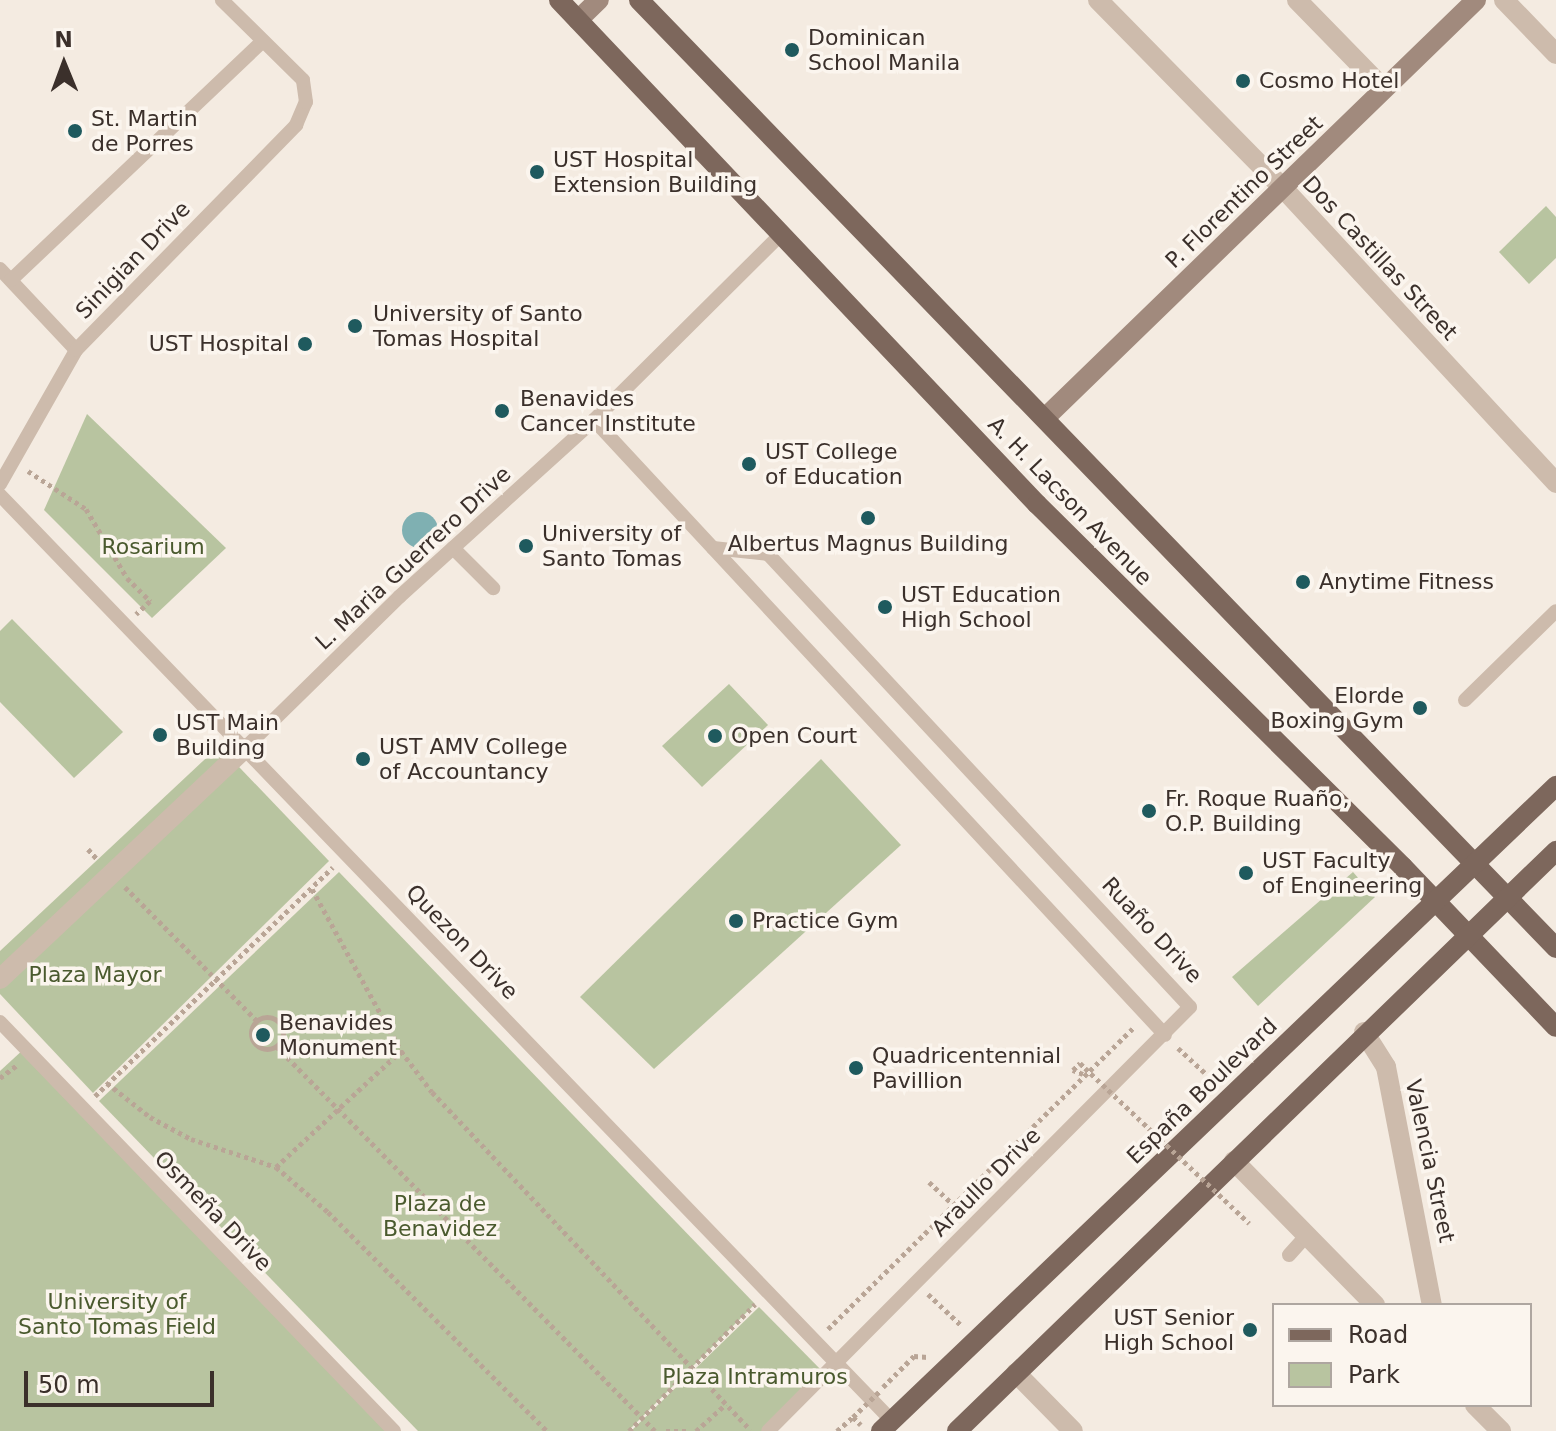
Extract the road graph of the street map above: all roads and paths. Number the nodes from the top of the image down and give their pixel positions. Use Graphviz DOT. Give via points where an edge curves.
graph roads {
  1 [pos="222,0"];
  2 [pos="559,0"];
  3 [pos="599,0"];
  4 [pos="639,0"];
  5 [pos="1098,0"];
  6 [pos="1297,0"];
  7 [pos="1476,0"];
  8 [pos="1504,0"];
  9 [pos="578,20"];
  10 [pos="263,41"];
  11 [pos="1556,54"];
  12 [pos="1384,89"];
  13 [pos="1283,188"];
  14 [pos="782,233"];
  15 [pos="5,275"];
  16 [pos="76,350"];
  17 [pos="1046,417"];
  18 [pos="594,420"];
  19 [pos="13,461"];
  20 [pos="1556,483"];
  21 [pos="0,484"];
  22 [pos="0,495"];
  23 [pos="453,548"];
  24 [pos="713,548"];
  25 [pos="493,588"];
  26 [pos="1556,611"];
  27 [pos="125,624"];
  28 [pos="1465,700"];
  29 [pos="245,748"];
  30 [pos="1556,786"];
  31 [pos="88,849"];
  32 [pos="1556,851"];
  33 [pos="346,854"];
  34 [pos="1473,863"];
  35 [pos="112,873"];
  36 [pos="312,889"];
  37 [pos="1508,898"];
  38 [pos="1435,901"];
  39 [pos="1469,934"];
  40 [pos="1556,948"];
  41 [pos="0,979"];
  42 [pos="218,982"];
  43 [pos="1147,1015"];
  44 [pos="257,1021"];
  45 [pos="0,1022"];
  46 [pos="1556,1027"];
  47 [pos="1364,1032"];
  48 [pos="1169,1039"];
  49 [pos="276,1046"];
  50 [pos="401,1051"];
  51 [pos="1096,1065"];
  52 [pos="107,1083"];
  53 [pos="1230,1097"];
  54 [pos="338,1107"];
  55 [pos="84,1108"];
  56 [pos="1234,1161"];
  57 [pos="276,1167"];
  58 [pos="929,1182"];
  59 [pos="954,1205"];
  60 [pos="1249,1223"];
  61 [pos="1307,1235"];
  62 [pos="1289,1255"];
  63 [pos="895,1263"];
  64 [pos="916,1283"];
  65 [pos="768,1290"];
  66 [pos="1365,1301"];
  67 [pos="1432,1303"];
  68 [pos="817,1340"];
  69 [pos="977,1340"];
  70 [pos="914,1356"];
  71 [pos="837,1361"];
  72 [pos="693,1370"];
  73 [pos="1016,1373"];
  74 [pos="726,1404"];
  75 [pos="1476,1407"];
  76 [pos="644,1418"];
  77 [pos="887,1426"];
  78 [pos="1491,1428"];
  79 [pos="394,1431"];
  80 [pos="547,1431"];
  81 [pos="629,1431"];
  82 [pos="655,1431"];
  83 [pos="666,1431"];
  84 [pos="693,1431"];
  85 [pos="751,1431"];
  86 [pos="768,1431"];
  87 [pos="837,1431"];
  88 [pos="957,1431"];
  89 [pos="1073,1431"];
  1 -- 10 [label="lane"];
  2 -- 9 [label="main road, A. H. Lacson Avenue"];
  3 -- 9 [label="street"];
  4 -- 17 [label="main road, A. H. Lacson Avenue"];
  5 -- 13 [label="street, Dos Castillas Street"];
  6 -- 12 [label="street"];
  7 -- 12 [label="street, P. Florentino Street"];
  8 -- 11 [label="street"];
  9 -- 14 [label="main road, A. H. Lacson Avenue"];
  10 -- 15 [label="lane"];
  10 -- 16 [label="lane, Sinigian Drive" via="303,80 306,102 296,125"];
  12 -- 13 [label="street, P. Florentino Street"];
  13 -- 17 [label="street, P. Florentino Street"];
  13 -- 20 [label="street, Dos Castillas Street"];
  14 -- 18 [label="lane, L. Maria Guerrero Drive"];
  14 -- 38 [label="main road, A. H. Lacson Avenue" via="1037,504"];
  15 -- 16 [label="lane"];
  16 -- 19 [label="lane, Sinigian Drive"];
  17 -- 34 [label="main road, A. H. Lacson Avenue"];
  18 -- 23 [label="lane, L. Maria Guerrero Drive"];
  18 -- 24 [label="lane"];
  19 -- 21 [label="lane, Sinigian Drive"];
  19 -- 27 [label="path" via="86,509 127,578 150,601"];
  22 -- 27 [label="lane, Quezon Drive"];
  23 -- 25 [label="lane"];
  23 -- 29 [label="lane, L. Maria Guerrero Drive"];
  24 -- 43 [label="lane"];
  24 -- 48 [label="lane, Ruaño Drive" via="768,554 1189,1001 1188,1014"];
  26 -- 28 [label="lane"];
  27 -- 29 [label="lane, Quezon Drive"];
  29 -- 33 [label="lane, Quezon Drive"];
  29 -- 35 [label="street"];
  30 -- 34 [label="main road, España Boulevard"];
  31 -- 35 [label="path"];
  32 -- 37 [label="main road"];
  33 -- 36 [label="path"];
  33 -- 65 [label="lane, Quezon Drive"];
  34 -- 37 [label="main road, A. H. Lacson Avenue"];
  34 -- 38 [label="main road, España Boulevard"];
  35 -- 41 [label="street"];
  35 -- 42 [label="path"];
  36 -- 42 [label="path"];
  36 -- 50 [label="path"];
  37 -- 39 [label="main road"];
  37 -- 40 [label="main road, A. H. Lacson Avenue"];
  38 -- 39 [label="main road, A. H. Lacson Avenue"];
  38 -- 53 [label="main road, España Boulevard"];
  39 -- 46 [label="main road, A. H. Lacson Avenue"];
  39 -- 47 [label="main road"];
  42 -- 44 [label="path"];
  42 -- 52 [label="path"];
  43 -- 48 [label="lane"];
  43 -- 51 [label="path"];
  44 -- 49 [label="path" via="253,1040 265,1048"];
  44 -- 49 [label="path" via="271,1017 280,1023 283,1033"];
  45 -- 55 [label="lane, Osmeña Drive"];
  47 -- 56 [label="main road"];
  47 -- 67 [label="street, Valencia Street" via="1386,1067"];
  48 -- 53 [label="path"];
  48 -- 64 [label="lane, Araullo Drive"];
  49 -- 54 [label="path"];
  50 -- 54 [label="path"];
  50 -- 72 [label="path" via="432,1092"];
  51 -- 59 [label="path"];
  51 -- 60 [label="path, bridge" via="1080,1077 1073,1070 1080,1063 1085,1068"];
  52 -- 55 [label="path"];
  52 -- 57 [label="path" via="150,1117 191,1139"];
  53 -- 69 [label="main road, España Boulevard"];
  54 -- 57 [label="path"];
  54 -- 76 [label="path"];
  55 -- 79 [label="lane, Osmeña Drive"];
  56 -- 61 [label="street"];
  56 -- 73 [label="main road"];
  57 -- 80 [label="path" via="328,1212"];
  58 -- 59 [label="path"];
  59 -- 63 [label="path"];
  61 -- 62 [label="lane"];
  61 -- 66 [label="street"];
  63 -- 64 [label="path"];
  63 -- 68 [label="path"];
  64 -- 69 [label="path"];
  64 -- 71 [label="lane, Araullo Drive"];
  65 -- 68 [label="lane, Quezon Drive"];
  65 -- 72 [label="path"];
  68 -- 71 [label="lane, Quezon Drive"];
  69 -- 77 [label="main road, España Boulevard"];
  70 -- 87 [label="path, bridge"];
  71 -- 77 [label="lane, Quezon Drive"];
  71 -- 86 [label="lane"];
  72 -- 74 [label="path"];
  72 -- 76 [label="path"];
  73 -- 88 [label="main road"];
  73 -- 89 [label="street"];
  74 -- 84 [label="path"];
  74 -- 85 [label="path"];
  75 -- 78 [label="street"];
  76 -- 81 [label="path"];
  76 -- 82 [label="path"];
  83 -- 84 [label="path"];
}
